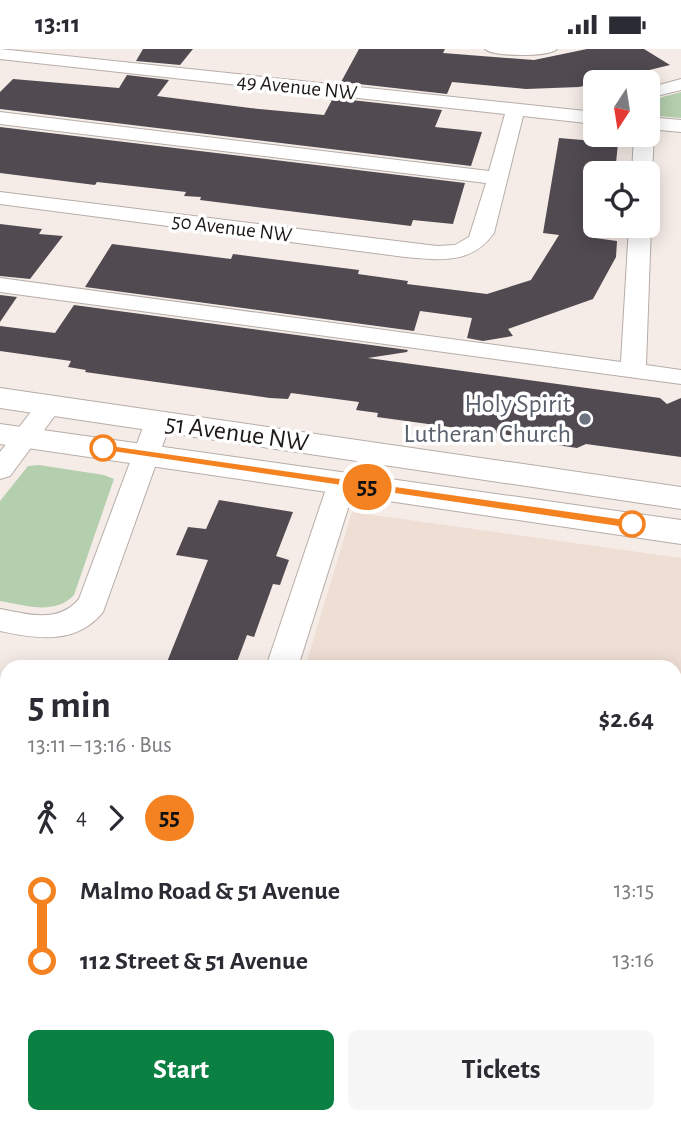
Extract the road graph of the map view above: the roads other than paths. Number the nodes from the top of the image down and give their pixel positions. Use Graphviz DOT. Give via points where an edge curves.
graph roads {
  1 [pos="494,49"];
  2 [pos="548,49"];
  3 [pos="0,54"];
  4 [pos="681,84"];
  5 [pos="660,90"];
  6 [pos="515,110"];
  7 [pos="583,117"];
  8 [pos="0,118"];
  9 [pos="660,124"];
  10 [pos="681,126"];
  11 [pos="497,178"];
  12 [pos="0,198"];
  13 [pos="639,238"];
  14 [pos="0,285"];
  15 [pos="632,371"];
  16 [pos="681,377"];
  17 [pos="0,398"];
  18 [pos="49,406"];
  19 [pos="158,422"];
  20 [pos="13,435"];
  21 [pos="147,453"];
  22 [pos="0,470"];
  23 [pos="342,483"];
  24 [pos="681,498"];
  25 [pos="681,531"];
  26 [pos="0,620"];
  27 [pos="284,660"];
  1 -- 2 [label="street"];
  3 -- 6 [label="street, 49 Avenue NW"];
  4 -- 5 [label="street"];
  6 -- 7 [label="street, 49 Avenue NW"];
  6 -- 11 [label="street"];
  8 -- 11 [label="street"];
  9 -- 10 [label="street"];
  11 -- 12 [label="street, 50 Avenue NW" via="483,233 464,250 439,253"];
  13 -- 15 [label="street"];
  14 -- 15 [label="street"];
  15 -- 16 [label="street"];
  17 -- 18 [label="main road, 51 Avenue NW"];
  18 -- 19 [label="main road, 51 Avenue NW"];
  18 -- 20 [label="street"];
  19 -- 21 [label="street"];
  19 -- 24 [label="main road, 51 Avenue NW"];
  20 -- 21 [label="main road, 51 Avenue NW"];
  20 -- 22 [label="street"];
  21 -- 23 [label="main road, 51 Avenue NW"];
  21 -- 26 [label="street" via="86,613 65,627"];
  23 -- 25 [label="main road, 51 Avenue NW"];
  23 -- 27 [label="street"];
}
